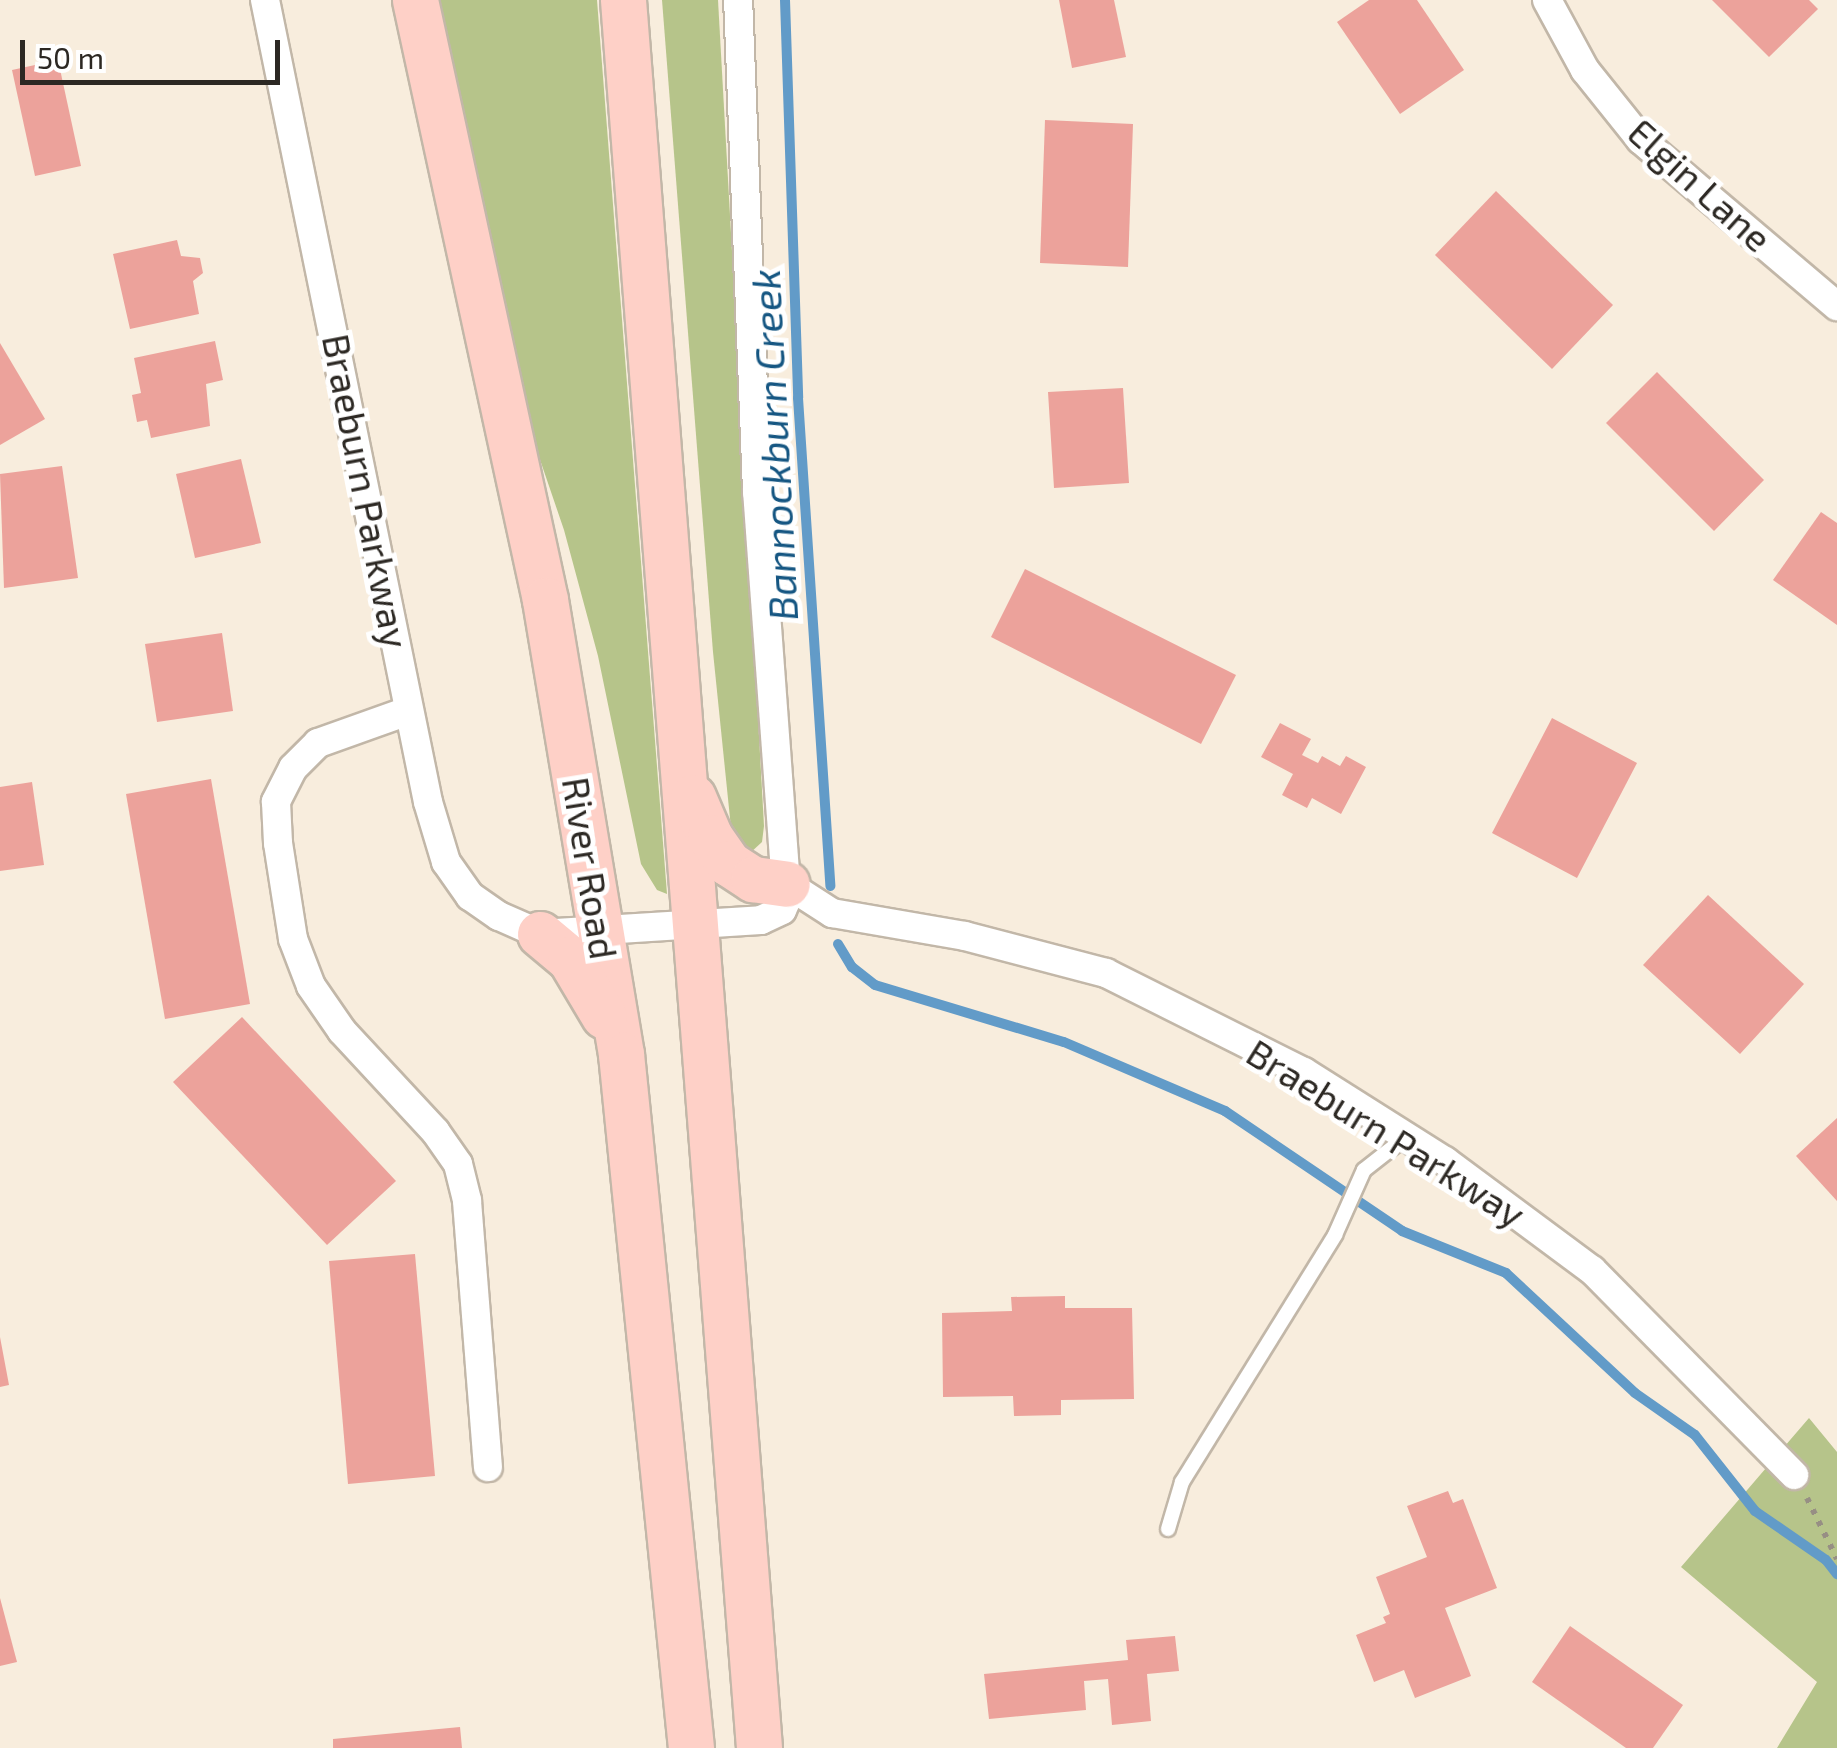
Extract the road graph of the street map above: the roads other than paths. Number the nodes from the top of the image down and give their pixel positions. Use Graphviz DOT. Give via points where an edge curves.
graph roads {
  1 [pos="265,0"];
  2 [pos="415,0"];
  3 [pos="623,0"];
  4 [pos="738,0"];
  5 [pos="1547,0"];
  6 [pos="1837,306"];
  7 [pos="408,712"];
  8 [pos="683,772"];
  9 [pos="787,884"];
  10 [pos="694,924"];
  11 [pos="599,930"];
  12 [pos="540,934"];
  13 [pos="621,1054"];
  14 [pos="1406,1136"];
  15 [pos="488,1467"];
  16 [pos="1794,1475"];
  17 [pos="1168,1529"];
  18 [pos="691,1748"];
  19 [pos="759,1748"];
  1 -- 7 [label="street, Braeburn Parkway"];
  2 -- 11 [label="main road, River Road" via="545,600"];
  3 -- 8 [label="main road"];
  4 -- 9 [label="street" via="757,492"];
  5 -- 6 [label="street, Elgin Lane" via="1585,70 1641,140"];
  7 -- 12 [label="street, Braeburn Parkway" via="446,862 470,896"];
  7 -- 15 [label="street" via="318,743 293,768 276,802 278,843 293,939 310,986 458,1164 468,1201"];
  8 -- 9 [label="main road" via="728,863 753,879"];
  8 -- 10 [label="main road"];
  9 -- 10 [label="street" via="787,898 772,916"];
  9 -- 14 [label="street, Braeburn Parkway" via="832,913 966,936 1106,973 1304,1072"];
  10 -- 11 [label="street"];
  10 -- 19 [label="main road"];
  11 -- 12 [label="street"];
  11 -- 13 [label="main road, River Road"];
  12 -- 13 [label="main road" via="586,982"];
  13 -- 18 [label="main road, River Road"];
  14 -- 16 [label="street, Braeburn Parkway" via="1592,1270"];
  14 -- 17 [label="lane" via="1361,1177 1342,1220 1182,1482"];
}
